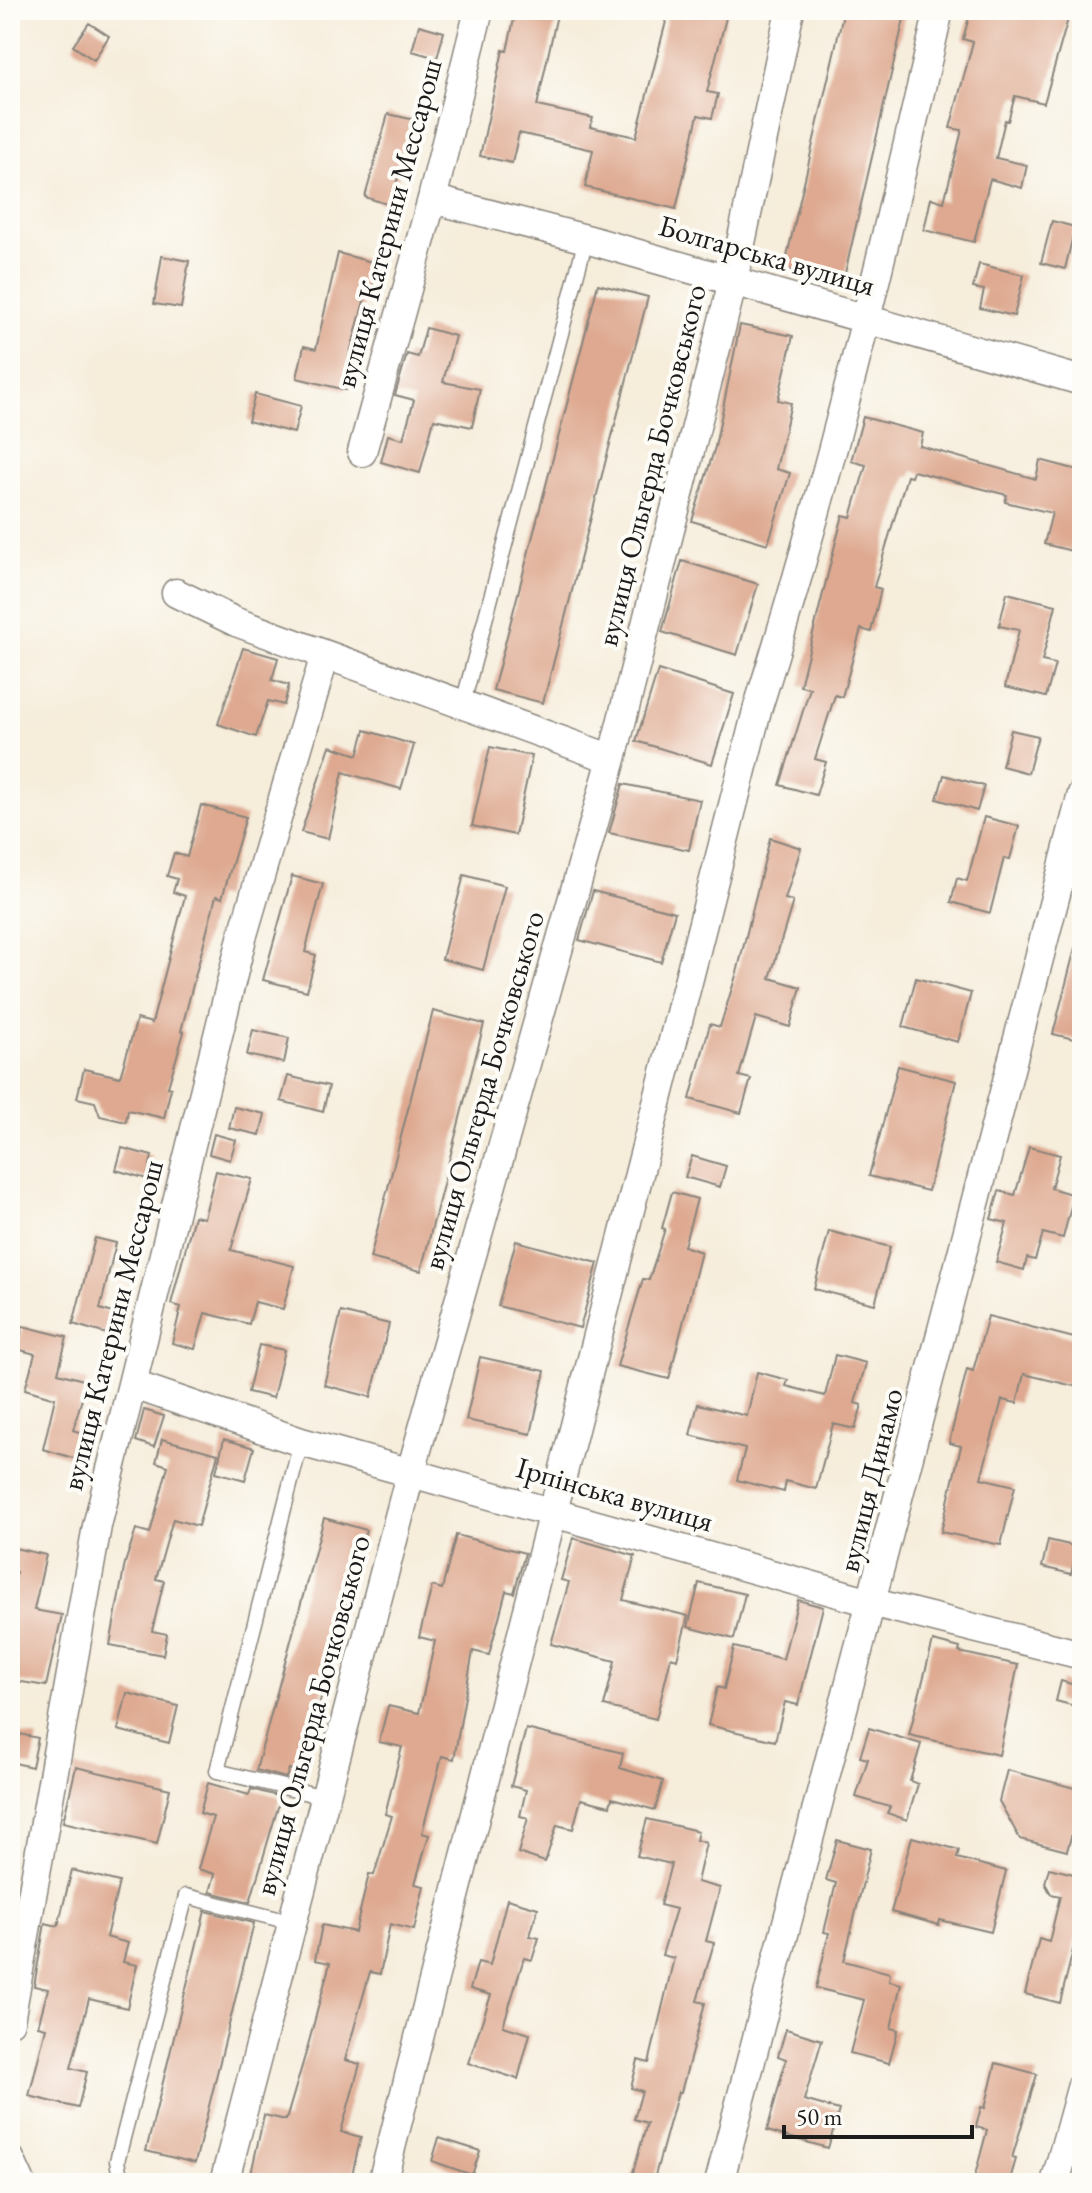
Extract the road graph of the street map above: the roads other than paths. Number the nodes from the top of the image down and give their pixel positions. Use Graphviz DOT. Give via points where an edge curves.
graph roads {
  1 [pos="479,10"];
  2 [pos="790,10"];
  3 [pos="939,10"];
  4 [pos="432,199"];
  5 [pos="586,239"];
  6 [pos="733,281"];
  7 [pos="868,319"];
  8 [pos="1082,381"];
  9 [pos="362,452"];
  10 [pos="176,593"];
  11 [pos="325,655"];
  12 [pos="463,703"];
  13 [pos="612,759"];
  14 [pos="1082,794"];
  15 [pos="134,1385"];
  16 [pos="301,1442"];
  17 [pos="411,1471"];
  18 [pos="551,1511"];
  19 [pos="874,1603"];
  20 [pos="1082,1655"];
  21 [pos="324,1797"];
  22 [pos="294,1923"];
  23 [pos="10,2021"];
  24 [pos="1082,2085"];
  25 [pos="10,2159"];
  26 [pos="21,2183"];
  27 [pos="127,2183"];
  28 [pos="224,2183"];
  29 [pos="382,2183"];
  30 [pos="719,2183"];
  31 [pos="1055,2183"];
  1 -- 4 [label="street, вулиця Катерини Мессарош"];
  2 -- 6 [label="street, вулиця Ольгерда Бочковського"];
  3 -- 7 [label="street"];
  4 -- 5 [label="street, Болгарська вулиця"];
  4 -- 9 [label="street, вулиця Катерини Мессарош"];
  5 -- 6 [label="street, Болгарська вулиця"];
  5 -- 12 [label="lane"];
  6 -- 7 [label="street, Болгарська вулиця"];
  6 -- 13 [label="street, вулиця Ольгерда Бочковського"];
  7 -- 8 [label="street, Болгарська вулиця"];
  7 -- 18 [label="street" via="802,569 758,707"];
  10 -- 11 [label="street"];
  11 -- 12 [label="street"];
  11 -- 15 [label="street, вулиця Катерини Мессарош" via="242,938"];
  12 -- 13 [label="street"];
  13 -- 17 [label="street, вулиця Ольгерда Бочковського"];
  14 -- 19 [label="street, вулиця Динамо"];
  15 -- 16 [label="street, Ірпінська вулиця"];
  15 -- 23 [label="street, вулиця Катерини Мессарош" via="97,1526"];
  16 -- 17 [label="street, Ірпінська вулиця"];
  16 -- 21 [label="lane" via="217,1771"];
  17 -- 18 [label="street, Ірпінська вулиця"];
  17 -- 21 [label="street, вулиця Ольгерда Бочковського"];
  18 -- 19 [label="street, Ірпінська вулиця"];
  18 -- 29 [label="street"];
  19 -- 20 [label="street, Ірпінська вулиця"];
  19 -- 30 [label="street, вулиця Динамо"];
  21 -- 22 [label="street, вулиця Ольгерда Бочковського"];
  22 -- 27 [label="lane" via="186,1896 117,2161"];
  22 -- 28 [label="street, вулиця Ольгерда Бочковського"];
  24 -- 31 [label="street"];
  25 -- 26 [label="street"];
}
